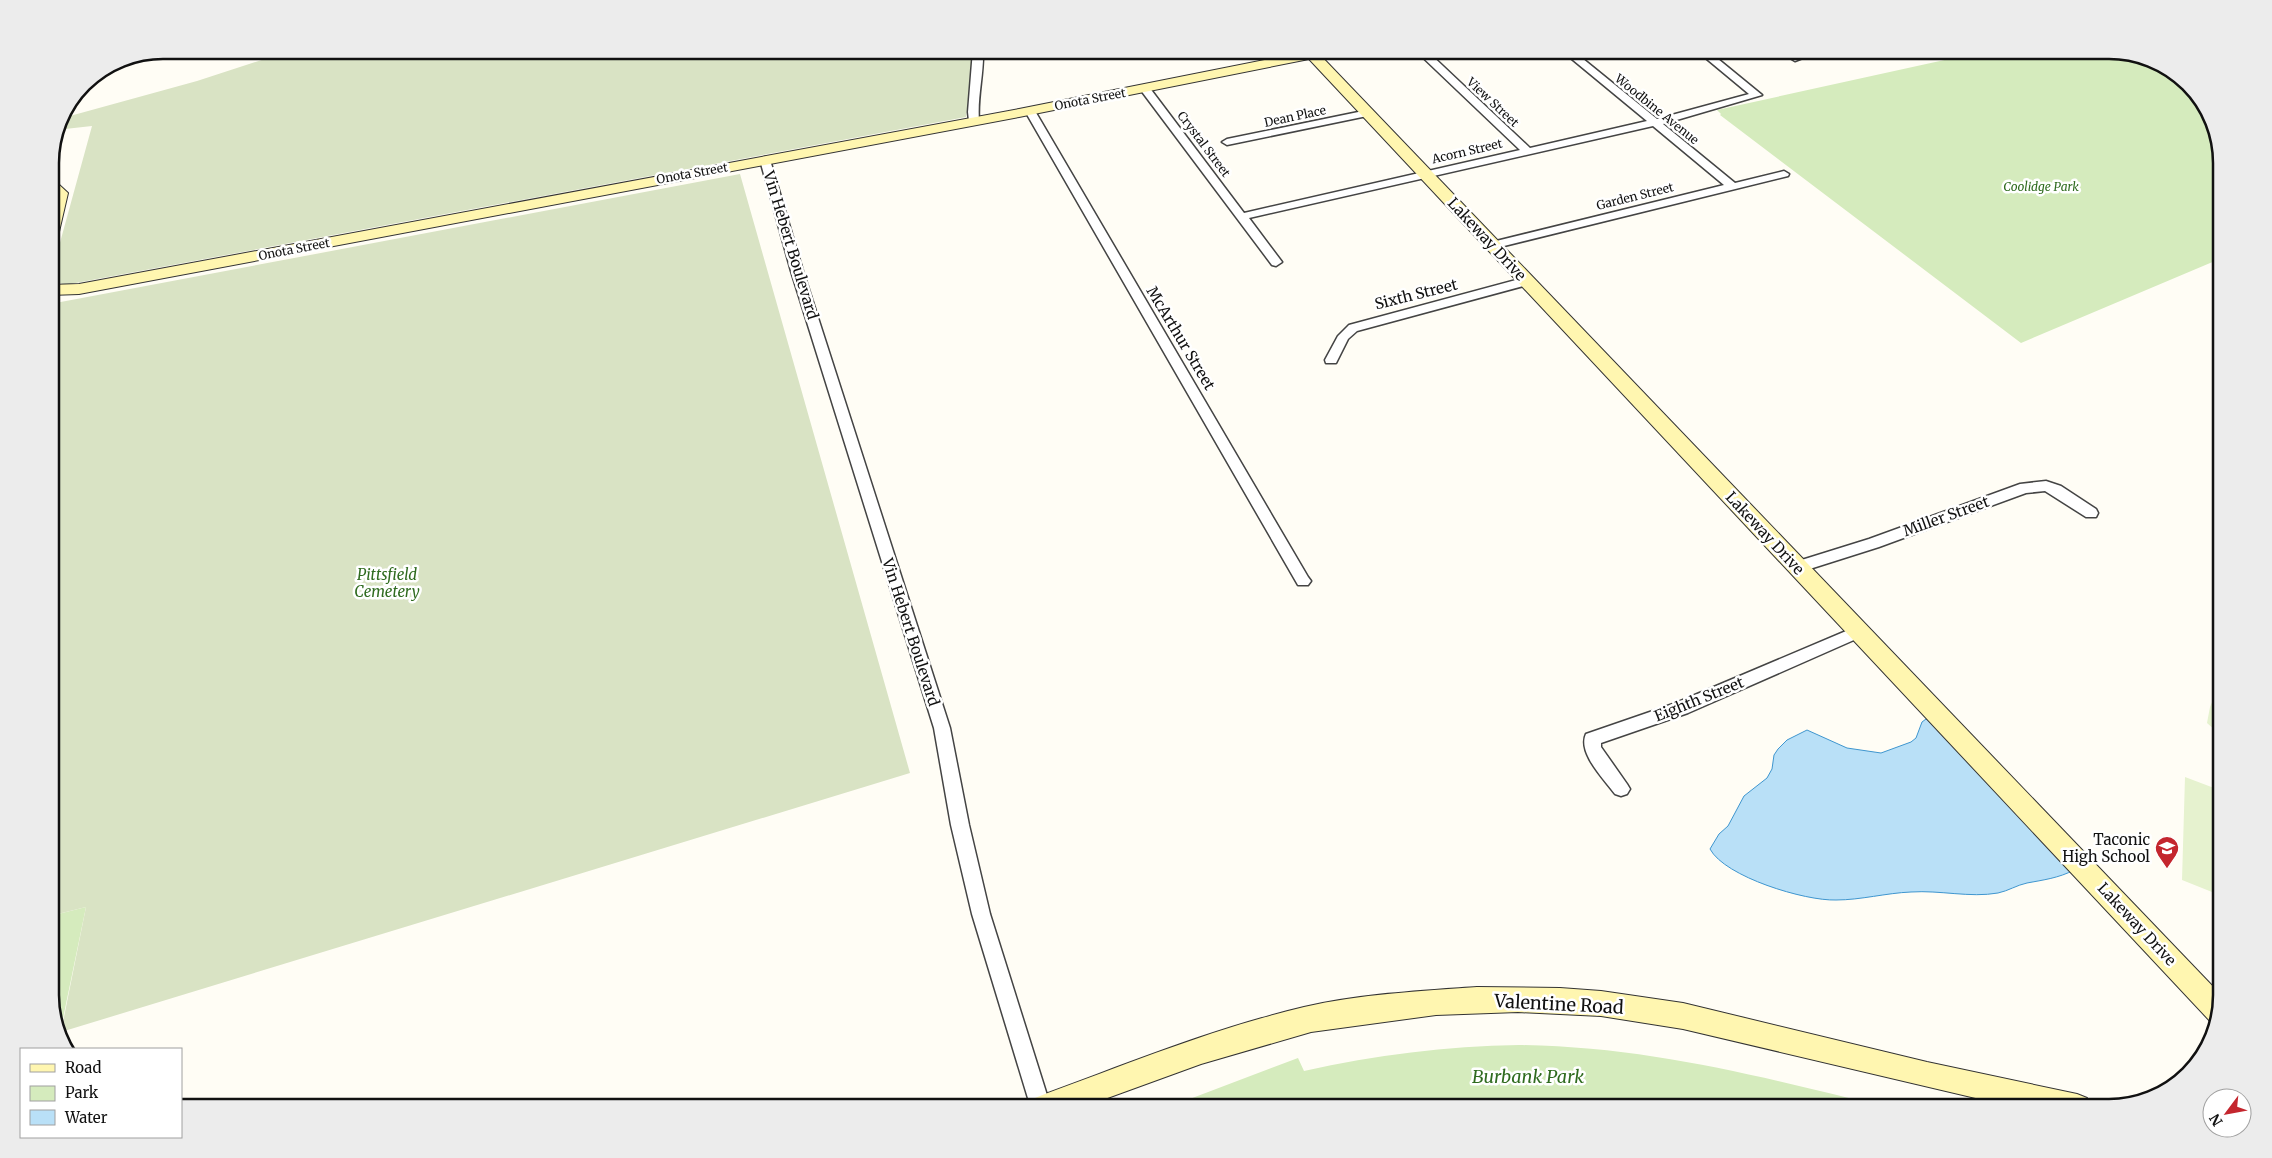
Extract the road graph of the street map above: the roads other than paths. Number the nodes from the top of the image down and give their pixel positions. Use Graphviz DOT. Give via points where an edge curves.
graph roads {
  1 [pos="979,59"];
  2 [pos="1289,59"];
  3 [pos="1318,59"];
  4 [pos="1430,59"];
  5 [pos="1577,59"];
  6 [pos="1712,59"];
  7 [pos="1145,89"];
  8 [pos="1030,111"];
  9 [pos="1368,113"];
  10 [pos="974,121"];
  11 [pos="1654,122"];
  12 [pos="1227,142"];
  13 [pos="1527,151"];
  14 [pos="765,160"];
  15 [pos="1784,174"];
  16 [pos="1426,175"];
  17 [pos="1732,186"];
  18 [pos="1240,217"];
  19 [pos="1492,244"];
  20 [pos="1276,262"];
  21 [pos="1527,281"];
  22 [pos="59,291"];
  23 [pos="1331,360"];
  24 [pos="2090,512"];
  25 [pos="1797,566"];
  26 [pos="1303,581"];
  27 [pos="1858,632"];
  28 [pos="1621,789"];
  29 [pos="2213,1005"];
  30 [pos="1040,1099"];
  31 [pos="1067,1099"];
  32 [pos="2040,1099"];
  1 -- 10 [label="street"];
  2 -- 7 [label="street, Onota Street"];
  3 -- 9 [label="street, Lakeway Drive"];
  4 -- 13 [label="street, View Street"];
  5 -- 11 [label="street, Woodbine Avenue"];
  6 -- 11 [label="street, Acorn Street" via="1757,95"];
  7 -- 8 [label="street, Onota Street"];
  7 -- 18 [label="street, Crystal Street"];
  8 -- 10 [label="street, Onota Street"];
  8 -- 26 [label="street, McArthur Street"];
  9 -- 12 [label="street, Dean Place"];
  9 -- 16 [label="street, Lakeway Drive"];
  10 -- 14 [label="street, Onota Street"];
  11 -- 13 [label="street, Acorn Street"];
  11 -- 17 [label="street, Woodbine Avenue"];
  13 -- 16 [label="street, Acorn Street"];
  14 -- 22 [label="street, Onota Street" via="87,288"];
  14 -- 30 [label="street, Vin Hebert Boulevard" via="942,728 981,914"];
  15 -- 17 [label="street, Garden Street"];
  16 -- 18 [label="street, Acorn Street"];
  16 -- 19 [label="street, Lakeway Drive"];
  17 -- 19 [label="street, Garden Street"];
  18 -- 20 [label="street, Crystal Street"];
  19 -- 21 [label="street, Lakeway Drive"];
  21 -- 23 [label="street, Sixth Street" via="1353,328 1340,339 1338,351"];
  21 -- 25 [label="street, Lakeway Drive"];
  24 -- 25 [label="street, Miller Street" via="2046,486 2025,488 1874,543"];
  25 -- 27 [label="street, Lakeway Drive"];
  27 -- 28 [label="street, Eighth Street" via="1682,708 1592,739 1593,749"];
  27 -- 29 [label="street, Lakeway Drive"];
  31 -- 32 [label="street, Valentine Road" via="1165,1063 1298,1021 1406,1004 1510,999 1590,1003 1680,1016"];
}
